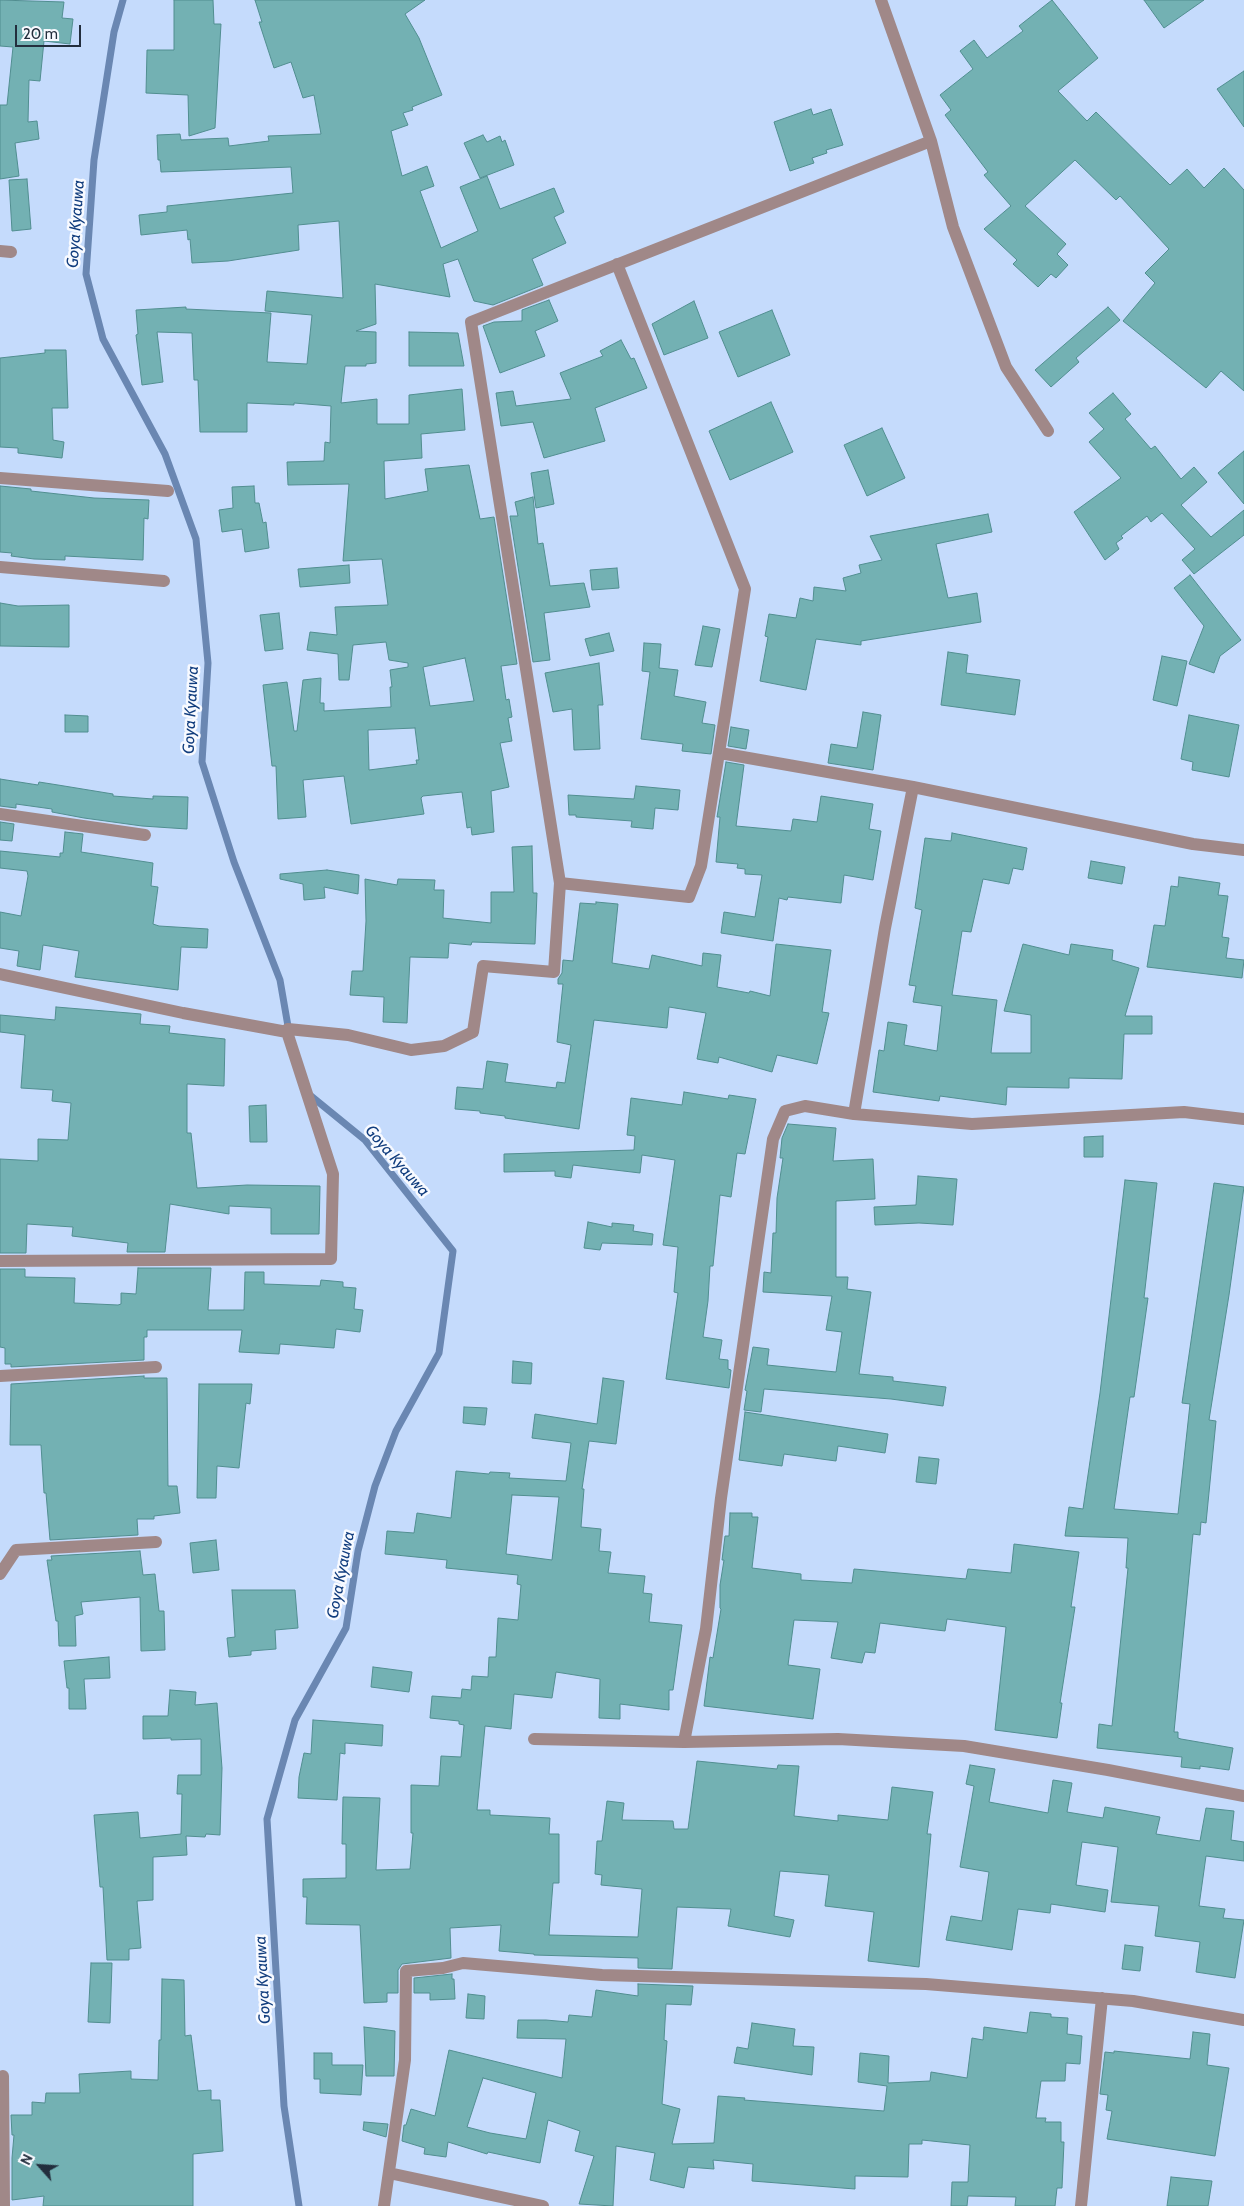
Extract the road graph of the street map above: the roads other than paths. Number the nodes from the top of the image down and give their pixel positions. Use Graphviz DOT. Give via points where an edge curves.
graph roads {
  1 [pos="881,0"];
  2 [pos="931,142"];
  3 [pos="616,264"];
  4 [pos="1048,431"];
  5 [pos="0,478"];
  6 [pos="168,491"];
  7 [pos="0,567"];
  8 [pos="164,581"];
  9 [pos="720,753"];
  10 [pos="913,787"];
  11 [pos="0,814"];
  12 [pos="145,835"];
  13 [pos="1244,850"];
  14 [pos="560,883"];
  15 [pos="0,974"];
  16 [pos="287,1032"];
  17 [pos="854,1114"];
  18 [pos="1244,1119"];
  19 [pos="0,1261"];
  20 [pos="156,1368"];
  21 [pos="0,1376"];
  22 [pos="156,1542"];
  23 [pos="0,1574"];
  24 [pos="534,1738"];
  25 [pos="684,1742"];
  26 [pos="1244,1796"];
  27 [pos="1102,1998"];
  28 [pos="1244,2020"];
  29 [pos="3,2076"];
  30 [pos="390,2173"];
  31 [pos="4,2206"];
  32 [pos="384,2206"];
  33 [pos="538,2206"];
  34 [pos="542,2206"];
  35 [pos="1081,2206"];
  1 -- 2 [label="street"];
  2 -- 3 [label="street"];
  2 -- 4 [label="street" via="953,227 1006,367"];
  3 -- 9 [label="street" via="745,589"];
  3 -- 14 [label="street" via="470,322"];
  5 -- 6 [label="street"];
  7 -- 8 [label="street"];
  9 -- 10 [label="street"];
  9 -- 14 [label="street" via="701,866 689,897"];
  10 -- 13 [label="street" via="1193,844"];
  10 -- 17 [label="street" via="885,928"];
  11 -- 12 [label="street"];
  14 -- 16 [label="street" via="554,972 483,966 473,1032 444,1046 412,1050 348,1035 288,1029"];
  15 -- 16 [label="street"];
  16 -- 19 [label="street" via="333,1174 331,1259"];
  17 -- 18 [label="street" via="972,1124 1184,1112"];
  17 -- 25 [label="street" via="805,1106 784,1111 773,1139 721,1498 706,1629"];
  20 -- 21 [label="street"];
  22 -- 23 [label="street" via="16,1550"];
  24 -- 25 [label="street"];
  25 -- 26 [label="street" via="838,1739 964,1746"];
  27 -- 28 [label="street"];
  27 -- 30 [label="street" via="926,1984 602,1974 463,1963 406,1972 405,2060"];
  27 -- 35 [label="street"];
  29 -- 31 [label="street"];
  30 -- 32 [label="street"];
  30 -- 33 [label="street"];
  33 -- 34 [label="street"];
}
